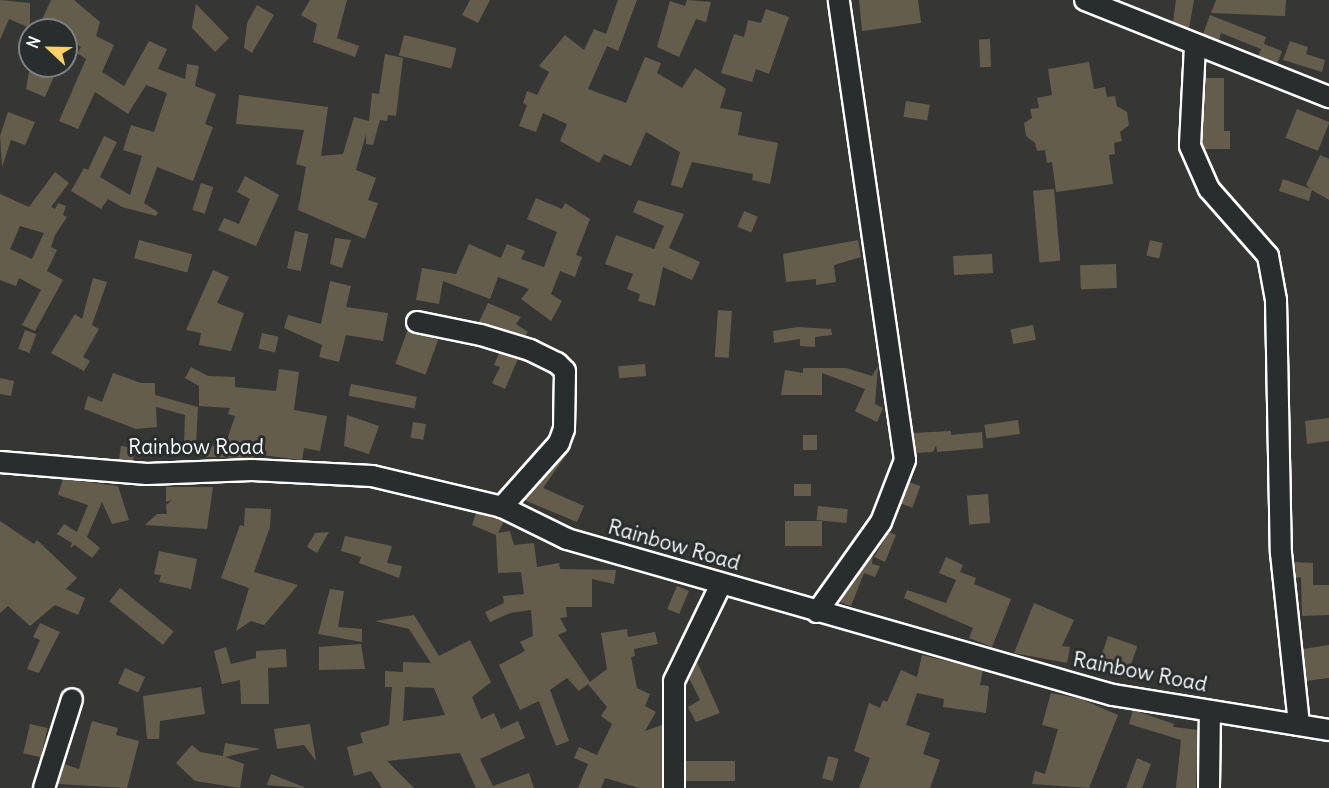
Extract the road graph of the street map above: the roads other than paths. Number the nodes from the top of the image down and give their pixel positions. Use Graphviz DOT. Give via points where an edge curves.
graph roads {
  1 [pos="839,0"];
  2 [pos="1085,0"];
  3 [pos="1110,5"];
  4 [pos="1195,46"];
  5 [pos="1329,97"];
  6 [pos="417,322"];
  7 [pos="0,462"];
  8 [pos="502,507"];
  9 [pos="721,584"];
  10 [pos="817,612"];
  11 [pos="72,699"];
  12 [pos="1210,711"];
  13 [pos="1299,725"];
  14 [pos="1329,730"];
  15 [pos="44,788"];
  16 [pos="674,788"];
  17 [pos="1209,788"];
  1 -- 10 [label="street" via="905,460 881,522"];
  2 -- 3 [label="street"];
  3 -- 4 [label="street"];
  4 -- 5 [label="street"];
  4 -- 13 [label="street" via="1190,146 1209,189 1268,256 1276,300 1281,552"];
  6 -- 8 [label="street" via="482,335 530,351 565,371 564,429 559,443"];
  7 -- 8 [label="street, Rainbow Road" via="147,474 252,470 372,476"];
  8 -- 9 [label="street, Rainbow Road" via="567,539"];
  9 -- 10 [label="street, Rainbow Road"];
  9 -- 16 [label="street" via="674,681"];
  10 -- 12 [label="street, Rainbow Road" via="1113,695"];
  11 -- 15 [label="street"];
  12 -- 13 [label="street, Rainbow Road"];
  12 -- 17 [label="street"];
  13 -- 14 [label="street, Rainbow Road"];
}
